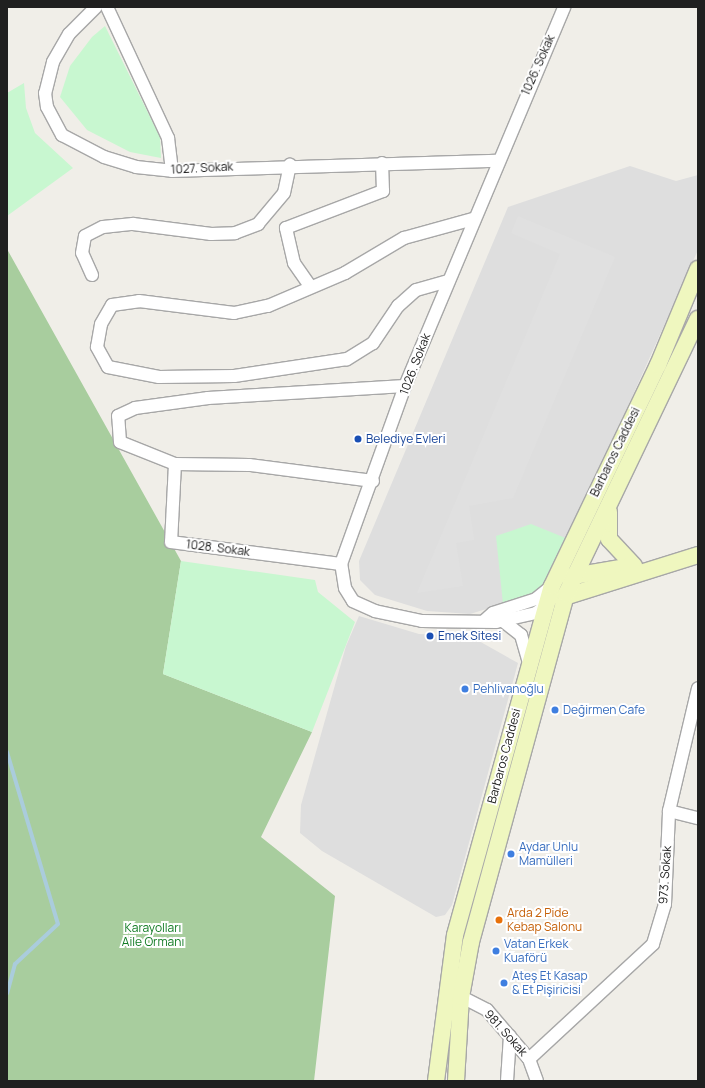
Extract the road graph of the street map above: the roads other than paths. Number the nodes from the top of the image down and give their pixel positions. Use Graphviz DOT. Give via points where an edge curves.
graph roads {
  1 [pos="96,7"];
  2 [pos="107,7"];
  3 [pos="564,7"];
  4 [pos="497,162"];
  5 [pos="382,163"];
  6 [pos="290,166"];
  7 [pos="172,171"];
  8 [pos="473,219"];
  9 [pos="698,269"];
  10 [pos="92,275"];
  11 [pos="448,281"];
  12 [pos="310,286"];
  13 [pos="698,318"];
  14 [pos="406,386"];
  15 [pos="175,464"];
  16 [pos="373,481"];
  17 [pos="610,504"];
  18 [pos="698,555"];
  19 [pos="341,564"];
  20 [pos="634,566"];
  21 [pos="651,569"];
  22 [pos="576,575"];
  23 [pos="552,586"];
  24 [pos="566,594"];
  25 [pos="545,606"];
  26 [pos="484,621"];
  27 [pos="503,621"];
  28 [pos="529,665"];
  29 [pos="698,688"];
  30 [pos="669,812"];
  31 [pos="698,818"];
  32 [pos="445,987"];
  33 [pos="461,997"];
  34 [pos="510,1036"];
  35 [pos="529,1059"];
  36 [pos="436,1081"];
  37 [pos="456,1081"];
  38 [pos="507,1081"];
  39 [pos="537,1081"];
  1 -- 7 [label="street, 1027. Sokak" via="69,34 53,62 45,93 52,121 62,135 104,157 136,167"];
  2 -- 7 [label="street" via="168,138"];
  3 -- 4 [label="street, 1026. Sokak"];
  4 -- 5 [label="street, 1027. Sokak"];
  4 -- 8 [label="street, 1026. Sokak"];
  5 -- 6 [label="street, 1027. Sokak"];
  5 -- 12 [label="street" via="383,191 286,228 294,263"];
  6 -- 7 [label="street, 1027. Sokak"];
  6 -- 10 [label="street" via="279,199 258,224 235,233 211,234 133,224 103,227 85,236 82,253"];
  8 -- 11 [label="street, 1026. Sokak"];
  8 -- 12 [label="street" via="404,238 345,273"];
  9 -- 23 [label="main road, Barbaros Caddesi" via="658,365"];
  11 -- 12 [label="street" via="416,290 398,306 373,343 347,359 234,376 159,376 108,367 97,347 101,324 112,305 139,301 234,313 268,306"];
  11 -- 14 [label="street, 1026. Sokak"];
  13 -- 17 [label="main road, Barbaros Caddesi"];
  14 -- 15 [label="street" via="208,398 135,408 118,416 120,442"];
  14 -- 16 [label="street, 1026. Sokak"];
  15 -- 16 [label="street" via="249,465"];
  15 -- 19 [label="street, 1028. Sokak" via="171,542"];
  16 -- 19 [label="street, 1026. Sokak"];
  17 -- 20 [label="main road" via="609,539"];
  17 -- 22 [label="main road, Barbaros Caddesi"];
  18 -- 21 [label="main road"];
  19 -- 26 [label="street" via="345,588 353,601 375,610 422,621"];
  20 -- 21 [label="main road"];
  20 -- 22 [label="main road"];
  21 -- 24 [label="main road"];
  22 -- 23 [label="main road"];
  22 -- 24 [label="main road, Barbaros Caddesi"];
  23 -- 25 [label="main road, Barbaros Caddesi"];
  23 -- 26 [label="street" via="536,599 493,613"];
  24 -- 25 [label="main road"];
  24 -- 33 [label="main road, Barbaros Caddesi" via="471,942"];
  25 -- 27 [label="street" via="536,613"];
  25 -- 28 [label="main road, Barbaros Caddesi"];
  26 -- 27 [label="street"];
  27 -- 28 [label="street" via="521,635"];
  28 -- 32 [label="main road, Barbaros Caddesi" via="455,935"];
  29 -- 30 [label="street, 973. Sokak"];
  30 -- 31 [label="street"];
  30 -- 35 [label="street, 973. Sokak" via="665,904 652,944"];
  32 -- 33 [label="street, 981. Sokak"];
  32 -- 36 [label="main road, Barbaros Caddesi"];
  33 -- 34 [label="street, 981. Sokak" via="487,1010"];
  33 -- 37 [label="main road, Barbaros Caddesi"];
  34 -- 35 [label="street, 981. Sokak"];
  34 -- 38 [label="street"];
  35 -- 39 [label="street, 981. Sokak"];
}
